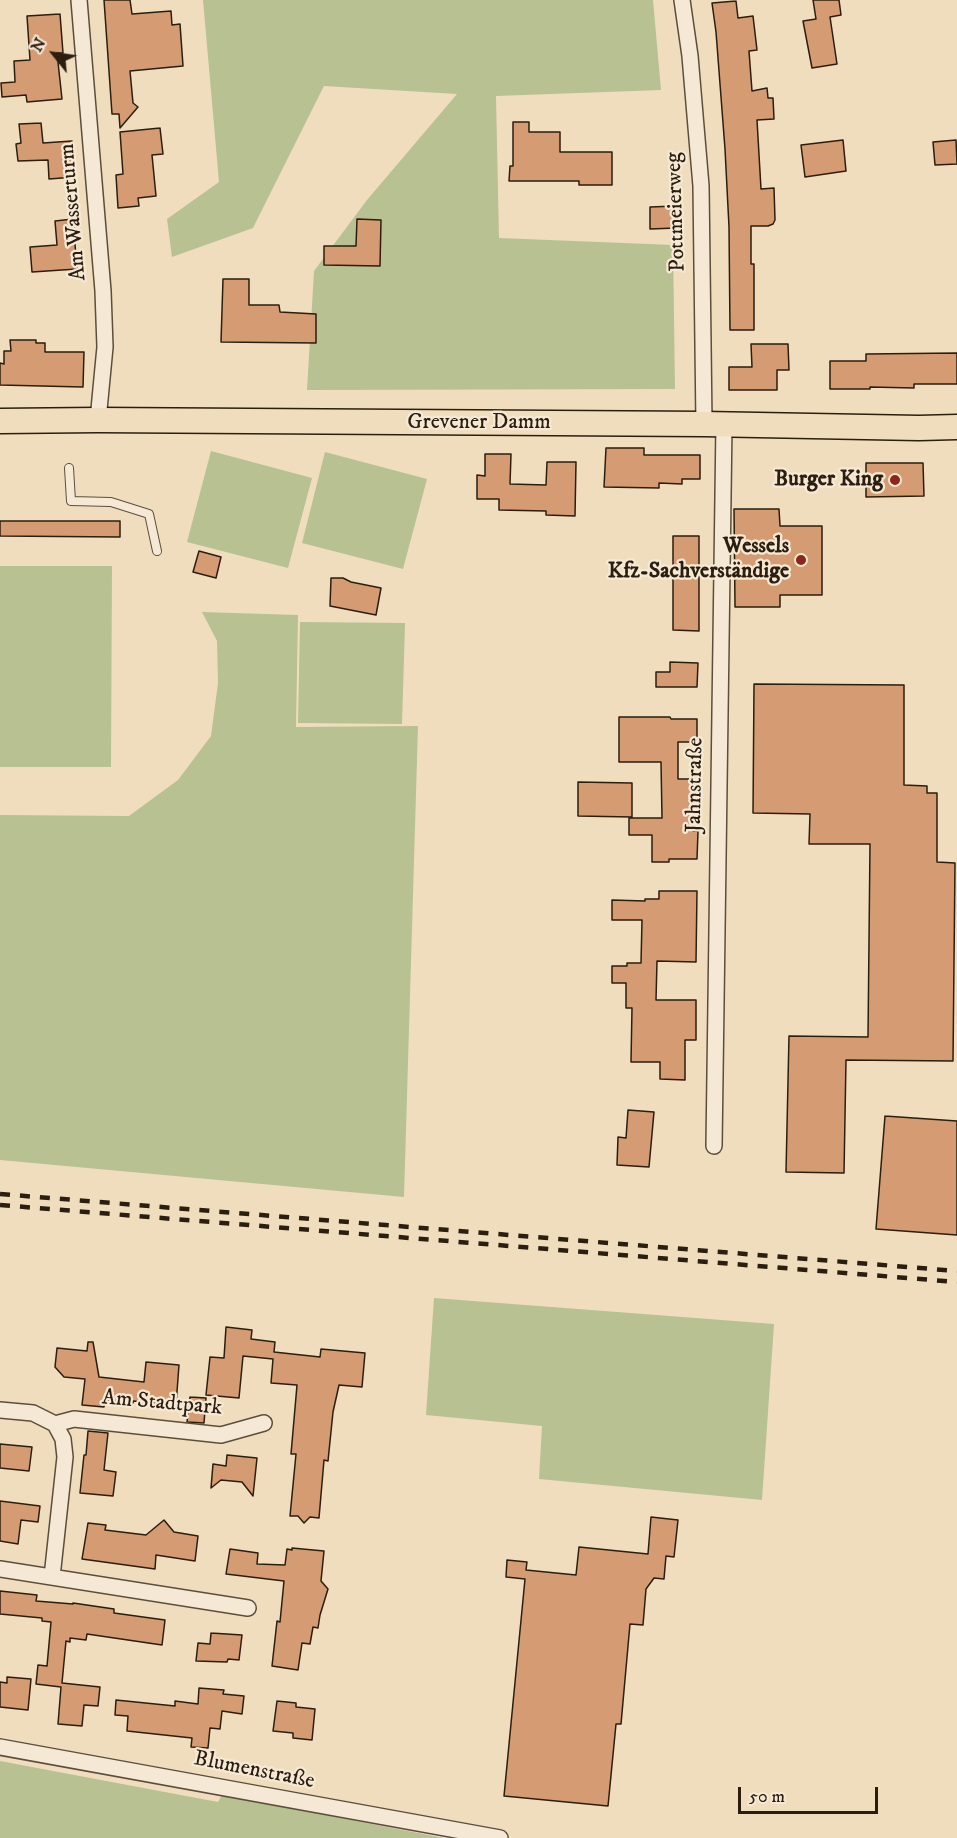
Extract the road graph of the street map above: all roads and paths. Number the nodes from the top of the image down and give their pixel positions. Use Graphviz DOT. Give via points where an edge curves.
graph roads {
  1 [pos="79,0"];
  2 [pos="682,0"];
  3 [pos="98,420"];
  4 [pos="0,421"];
  5 [pos="714,424"];
  6 [pos="957,427"];
  7 [pos="69,468"];
  8 [pos="157,551"];
  9 [pos="714,1146"];
  10 [pos="0,1410"];
  11 [pos="264,1423"];
  12 [pos="55,1424"];
  13 [pos="0,1569"];
  14 [pos="52,1577"];
  15 [pos="248,1608"];
  16 [pos="0,1747"];
  17 [pos="500,1838"];
  1 -- 3 [label="street, Am Wasserturm" via="103,291 105,347"];
  2 -- 5 [label="street, Pottmeierweg" via="700,186"];
  3 -- 4 [label="main road, Grevener Damm"];
  3 -- 5 [label="main road, Grevener Damm"];
  5 -- 6 [label="main road, Grevener Damm"];
  5 -- 9 [label="street, Jahnstraße"];
  7 -- 8 [label="lane" via="71,501 111,502 149,514"];
  10 -- 12 [label="street" via="33,1413"];
  11 -- 12 [label="street, Am Stadtpark" via="221,1435 74,1419"];
  12 -- 14 [label="street" via="63,1439 65,1457"];
  13 -- 14 [label="street"];
  14 -- 15 [label="street"];
  16 -- 17 [label="street, Blumenstraße"];
}
